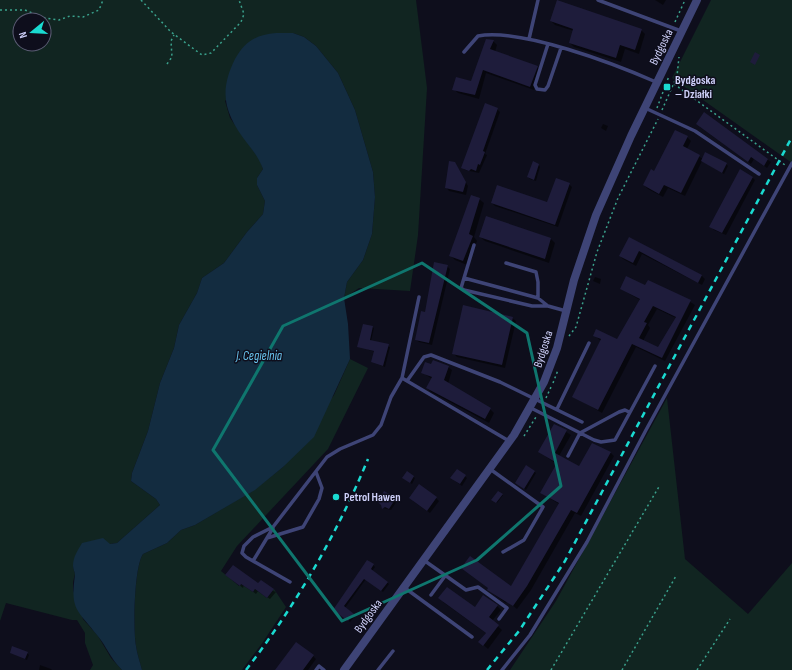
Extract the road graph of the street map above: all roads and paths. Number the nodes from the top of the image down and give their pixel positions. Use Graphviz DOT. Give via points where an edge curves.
graph roads {
  1 [pos="103,0"];
  2 [pos="141,0"];
  3 [pos="239,0"];
  4 [pos="538,0"];
  5 [pos="598,0"];
  6 [pos="685,0"];
  7 [pos="698,0"];
  8 [pos="0,10"];
  9 [pos="672,27"];
  10 [pos="682,32"];
  11 [pos="174,35"];
  12 [pos="528,38"];
  13 [pos="548,44"];
  14 [pos="561,48"];
  15 [pos="464,52"];
  16 [pos="679,55"];
  17 [pos="167,64"];
  18 [pos="657,83"];
  19 [pos="674,84"];
  20 [pos="645,108"];
  21 [pos="659,116"];
  22 [pos="792,162"];
  23 [pos="789,167"];
  24 [pos="759,174"];
  25 [pos="474,245"];
  26 [pos="506,263"];
  27 [pos="464,278"];
  28 [pos="419,297"];
  29 [pos="538,298"];
  30 [pos="548,306"];
  31 [pos="567,311"];
  32 [pos="567,338"];
  33 [pos="589,343"];
  34 [pos="560,364"];
  35 [pos="655,366"];
  36 [pos="402,378"];
  37 [pos="407,381"];
  38 [pos="536,399"];
  39 [pos="544,403"];
  40 [pos="557,409"];
  41 [pos="535,410"];
  42 [pos="629,412"];
  43 [pos="582,422"];
  44 [pos="580,433"];
  45 [pos="521,439"];
  46 [pos="510,442"];
  47 [pos="568,456"];
  48 [pos="490,469"];
  49 [pos="316,472"];
  50 [pos="660,484"];
  51 [pos="274,527"];
  52 [pos="267,538"];
  53 [pos="503,552"];
  54 [pos="424,560"];
  55 [pos="253,562"];
  56 [pos="446,576"];
  57 [pos="676,576"];
  58 [pos="290,582"];
  59 [pos="404,587"];
  60 [pos="431,595"];
  61 [pos="499,619"];
  62 [pos="730,619"];
  63 [pos="472,637"];
  64 [pos="393,651"];
  65 [pos="316,670"];
  66 [pos="324,670"];
  67 [pos="344,670"];
  68 [pos="378,670"];
  69 [pos="502,670"];
  70 [pos="551,670"];
  71 [pos="622,670"];
  72 [pos="697,670"];
  1 -- 8 [label="path" via="99,10 83,17 70,16 59,20 45,18 25,10"];
  2 -- 11 [label="path"];
  3 -- 11 [label="path" via="244,14 241,22 212,53 202,54"];
  4 -- 12 [label="lane"];
  5 -- 9 [label="lane"];
  6 -- 9 [label="path"];
  7 -- 10 [label="street, Bydgoska"];
  9 -- 10 [label="lane"];
  10 -- 18 [label="street, Bydgoska"];
  11 -- 17 [label="path" via="171,41 172,58"];
  12 -- 13 [label="lane"];
  12 -- 15 [label="lane" via="487,34 478,36"];
  13 -- 14 [label="lane"];
  13 -- 14 [label="lane" via="535,86 537,90 545,90 548,86"];
  14 -- 18 [label="lane" via="633,72"];
  16 -- 19 [label="path"];
  18 -- 20 [label="street, Bydgoska"];
  19 -- 21 [label="path"];
  19 -- 23 [label="path"];
  20 -- 21 [label="lane"];
  20 -- 31 [label="street, Bydgoska" via="596,215"];
  21 -- 24 [label="lane" via="694,131"];
  21 -- 32 [label="path" via="618,198 597,252 576,326"];
  22 -- 23 [label="lane"];
  23 -- 69 [label="lane" via="587,542 530,635"];
  25 -- 27 [label="lane"];
  26 -- 29 [label="lane" via="536,272"];
  27 -- 29 [label="lane"];
  27 -- 30 [label="lane" via="461,288 464,290 532,306"];
  28 -- 36 [label="lane"];
  29 -- 30 [label="lane"];
  30 -- 31 [label="lane"];
  31 -- 38 [label="street, Bydgoska" via="557,348"];
  33 -- 40 [label="lane"];
  34 -- 39 [label="path"];
  35 -- 42 [label="lane"];
  36 -- 37 [label="lane"];
  36 -- 49 [label="lane" via="391,397 381,424 373,435 327,457"];
  37 -- 38 [label="lane" via="424,357 432,354"];
  37 -- 46 [label="lane"];
  38 -- 39 [label="lane"];
  38 -- 41 [label="street, Bydgoska"];
  39 -- 40 [label="lane"];
  40 -- 43 [label="lane"];
  41 -- 44 [label="lane"];
  41 -- 45 [label="path"];
  41 -- 46 [label="street, Bydgoska"];
  42 -- 44 [label="lane" via="619,412"];
  42 -- 44 [label="lane" via="614,440 594,440"];
  44 -- 47 [label="lane"];
  46 -- 48 [label="street, Bydgoska"];
  48 -- 53 [label="lane" via="543,507 524,540"];
  48 -- 54 [label="street, Bydgoska"];
  49 -- 51 [label="lane"];
  49 -- 52 [label="lane" via="322,488 319,499 303,527"];
  50 -- 70 [label="path"];
  51 -- 52 [label="lane"];
  51 -- 55 [label="lane" via="253,537 244,546 242,552"];
  52 -- 55 [label="lane"];
  54 -- 56 [label="lane"];
  54 -- 59 [label="street, Bydgoska"];
  55 -- 58 [label="lane"];
  56 -- 60 [label="lane"];
  56 -- 61 [label="lane" via="466,590 478,587 507,608"];
  57 -- 71 [label="path"];
  59 -- 63 [label="lane"];
  59 -- 67 [label="street, Bydgoska"];
  62 -- 72 [label="path"];
  64 -- 68 [label="lane"];
  65 -- 66 [label="lane" via="319,666"];
}
